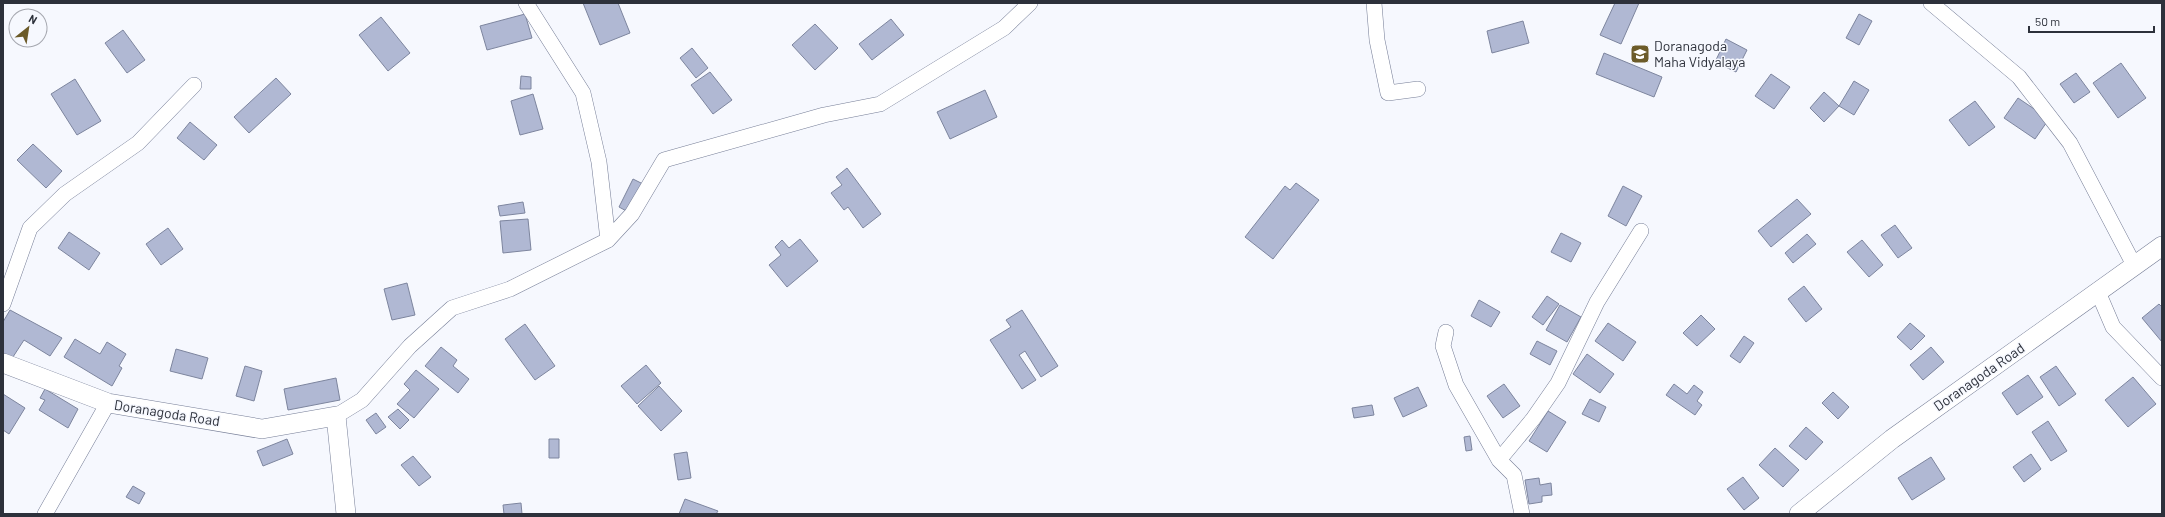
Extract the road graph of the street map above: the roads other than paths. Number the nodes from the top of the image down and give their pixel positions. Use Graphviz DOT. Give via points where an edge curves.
graph roads {
  1 [pos="526,3"];
  2 [pos="1030,3"];
  3 [pos="1374,3"];
  4 [pos="1932,3"];
  5 [pos="194,85"];
  6 [pos="1418,89"];
  7 [pos="1641,231"];
  8 [pos="608,240"];
  9 [pos="2162,246"];
  10 [pos="2134,265"];
  11 [pos="2098,292"];
  12 [pos="3,304"];
  13 [pos="1446,332"];
  14 [pos="4,366"];
  15 [pos="2162,378"];
  16 [pos="108,403"];
  17 [pos="336,416"];
  18 [pos="1499,460"];
  19 [pos="45,514"];
  20 [pos="346,514"];
  21 [pos="1522,514"];
  22 [pos="1800,514"];
  1 -- 8 [label="street" via="583,93 599,162"];
  2 -- 8 [label="street" via="1004,28 880,104 824,115 664,160 632,214"];
  3 -- 6 [label="street" via="1377,40 1388,93"];
  4 -- 10 [label="street" via="2019,77 2070,143"];
  5 -- 12 [label="street" via="138,143 65,194 30,228"];
  7 -- 18 [label="street" via="1597,302 1558,383 1533,420"];
  8 -- 17 [label="street" via="510,289 452,308 410,346 362,400"];
  9 -- 10 [label="street, Doranagoda Road"];
  10 -- 11 [label="street, Doranagoda Road"];
  11 -- 15 [label="street" via="2113,327"];
  11 -- 22 [label="street, Doranagoda Road" via="1892,439"];
  13 -- 18 [label="street" via="1443,346 1456,385"];
  14 -- 16 [label="street, Doranagoda Road"];
  16 -- 17 [label="street, Doranagoda Road" via="262,429"];
  16 -- 19 [label="street"];
  17 -- 20 [label="street"];
  18 -- 21 [label="street" via="1514,475"];
}
